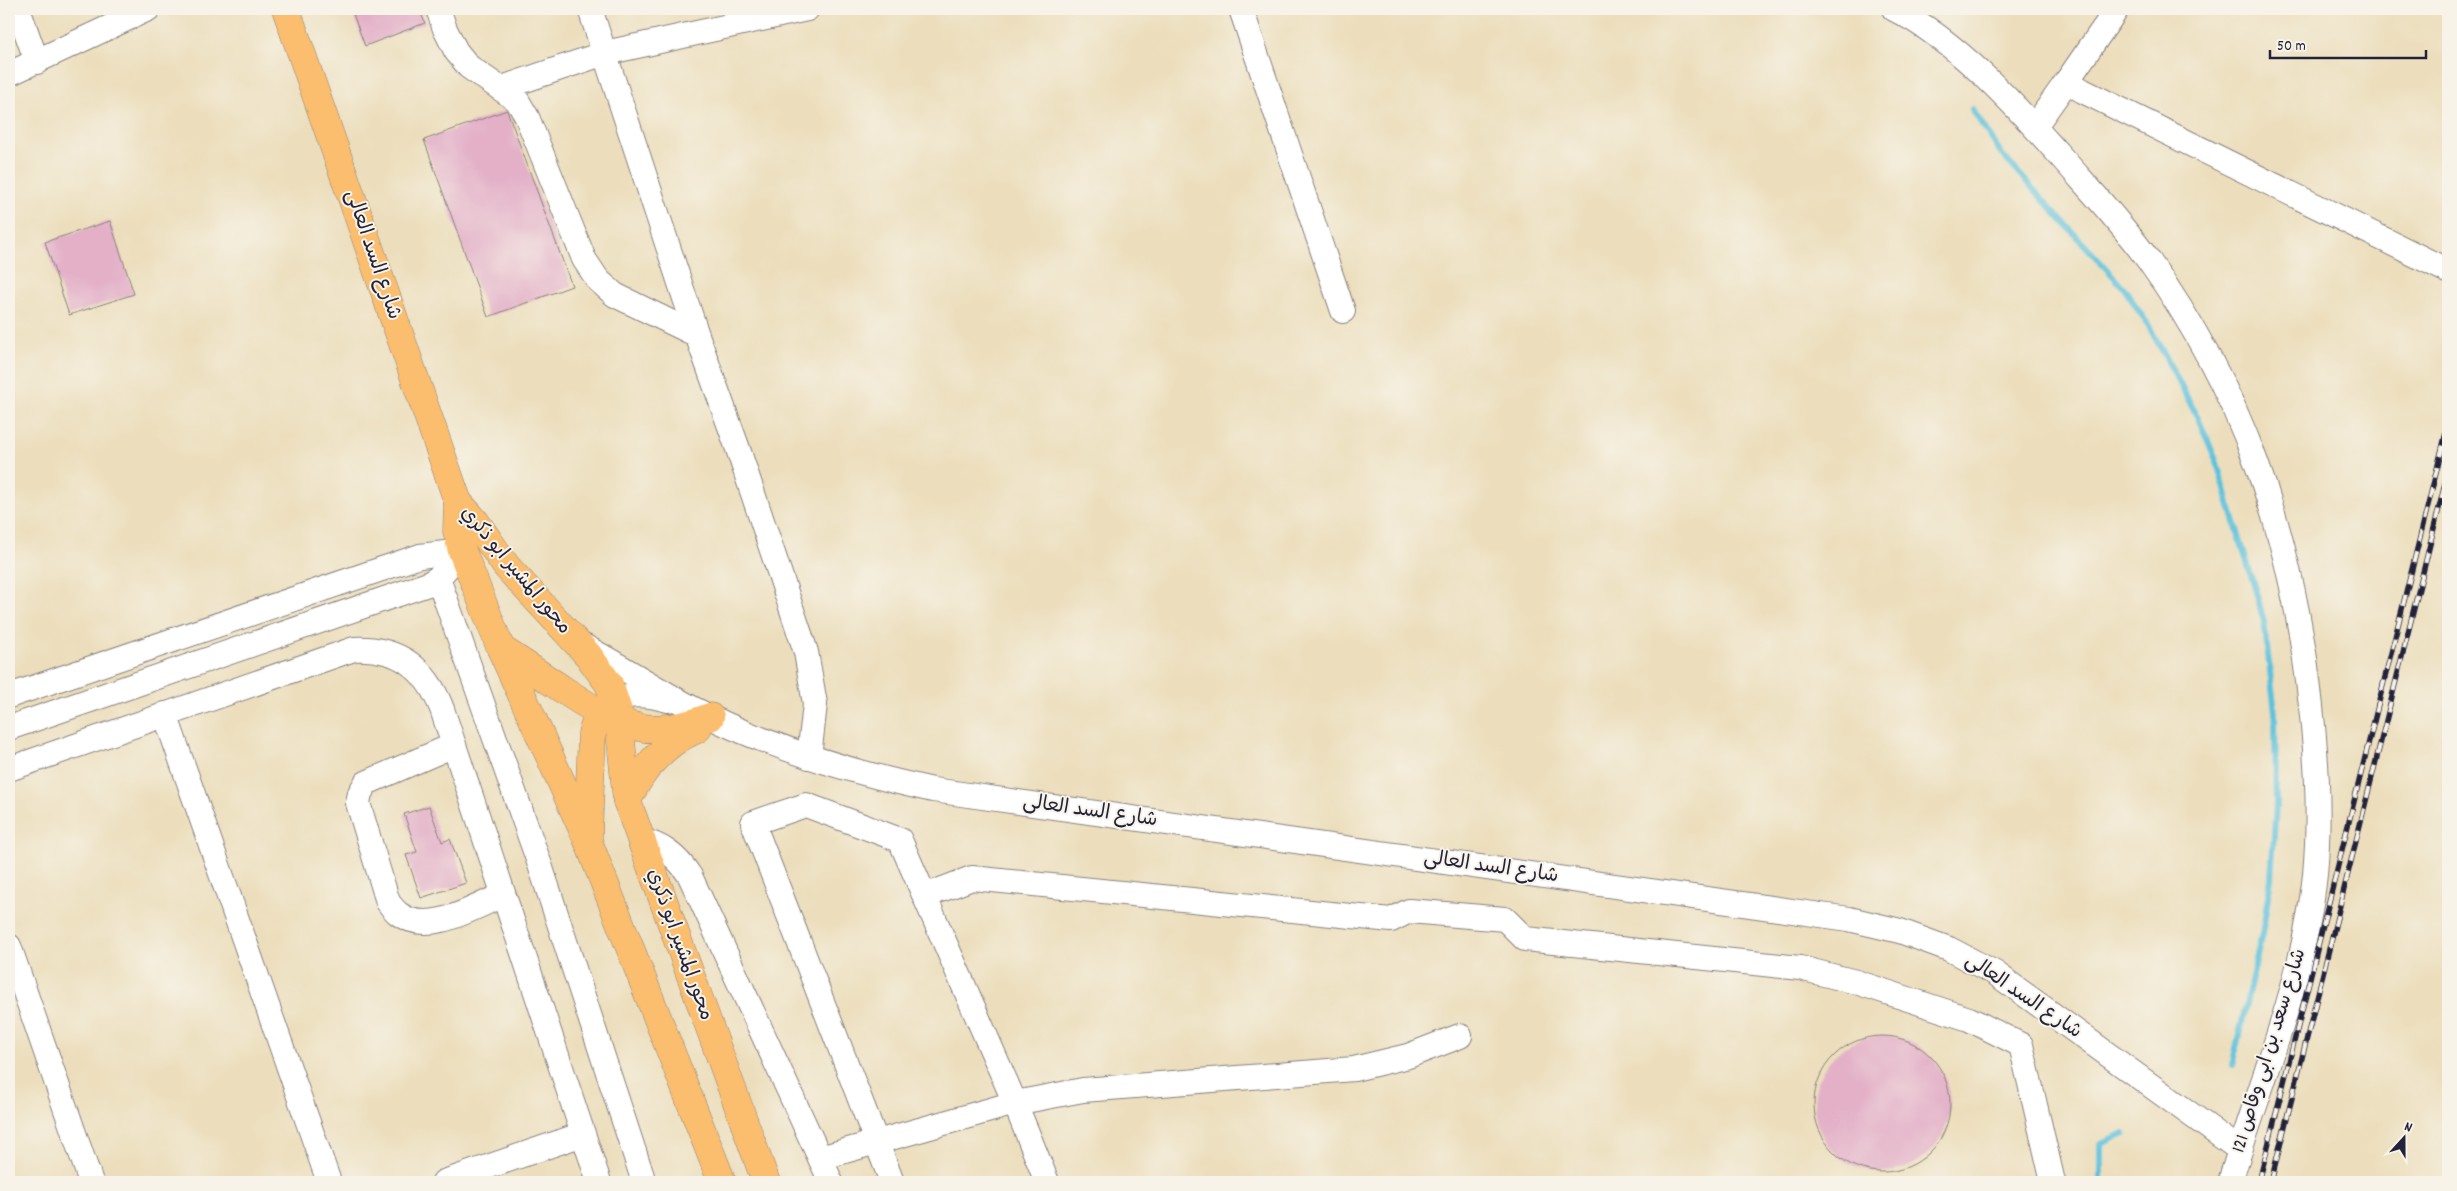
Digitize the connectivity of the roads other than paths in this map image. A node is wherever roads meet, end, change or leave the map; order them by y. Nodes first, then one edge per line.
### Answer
1 (18, 9) edge
2 (148, 9) edge
3 (286, 9) edge
4 (438, 9) edge
5 (590, 9) edge
6 (807, 9) edge
7 (1241, 9) edge
8 (1894, 9) edge
9 (2117, 9) edge
10 (605, 53) junction
11 (37, 62) junction
12 (9, 74) edge
13 (2067, 81) junction
14 (502, 88) junction
15 (2035, 126) junction
16 (2448, 271) edge
17 (1343, 311) dead end
18 (697, 335) junction
19 (458, 502) junction
20 (462, 551) junction
21 (438, 578) junction
22 (575, 642) junction
23 (501, 649) junction
24 (9, 696) edge
25 (611, 712) junction
26 (165, 714) junction
27 (708, 716) junction
28 (9, 728) edge
29 (454, 745) junction
30 (809, 756) junction
31 (9, 769) edge
32 (627, 801) junction
33 (640, 840) junction
34 (588, 841) junction
35 (503, 895) junction
36 (925, 896) junction
37 (9, 946) edge
38 (1460, 1036) dead end
39 (1015, 1103) junction
40 (583, 1134) junction
41 (876, 1142) junction
42 (2240, 1150) junction
43 (820, 1158) junction
44 (92, 1182) edge
45 (329, 1182) edge
46 (444, 1182) edge
47 (599, 1182) edge
48 (644, 1182) edge
49 (722, 1182) edge
50 (766, 1182) edge
51 (831, 1182) edge
52 (892, 1182) edge
53 (1047, 1182) edge
54 (2053, 1182) edge
55 (2230, 1182) edge

1 - 11 street
2 - 11 street
3 - 19 main road, شارع السد العالى
4 - 14 street
5 - 10 street
6 - 10 street
7 - 17 street
8 - 15 street, شارع سعد بن ابى وقاص 121
9 - 13 street
10 - 14 street
10 - 18 street
11 - 12 street
13 - 15 street
13 - 16 street
14 - 18 street
15 - 42 street, شارع سعد بن ابى وقاص 121
18 - 30 street
19 - 20 main road, محور المشير ابو ذكري
19 - 22 main road, محور المشير ابو ذكري
20 - 21 street
20 - 23 main road, محور المشير ابو ذكري
20 - 24 street
21 - 28 street
21 - 48 street
22 - 25 main road, محور المشير ابو ذكري
22 - 27 street, شارع السد العالى
23 - 25 main road
23 - 34 main road, محور المشير ابو ذكري
25 - 27 main road
25 - 32 main road, محور المشير ابو ذكري
25 - 34 main road
26 - 29 street
26 - 31 street
26 - 45 street
27 - 30 street, شارع السد العالى
27 - 32 main road
29 - 35 street
29 - 35 street
30 - 42 street, شارع السد العالى
32 - 33 main road, محور المشير ابو ذكري
33 - 43 street
33 - 50 main road, محور المشير ابو ذكري
34 - 49 main road, محور المشير ابو ذكري
35 - 40 street
36 - 39 street
36 - 41 street
36 - 54 street
37 - 44 street
38 - 39 street
39 - 41 street
39 - 53 street
40 - 46 street
40 - 47 street
41 - 43 street
41 - 52 street
42 - 55 street, شارع سعد بن ابى وقاص 121
43 - 51 street

